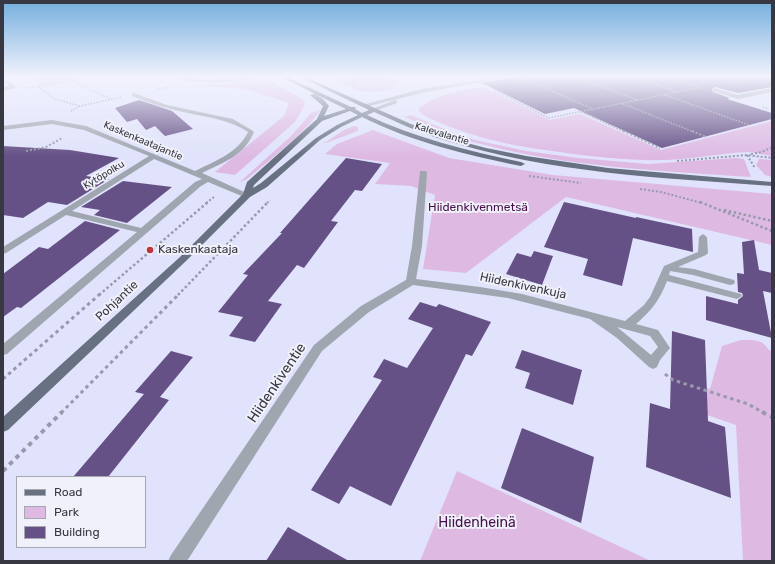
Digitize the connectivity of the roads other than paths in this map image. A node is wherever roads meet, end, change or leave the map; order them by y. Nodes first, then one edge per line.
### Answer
1 (156, 103) edge
2 (324, 103) edge
3 (340, 103) edge
4 (393, 103) edge
5 (365, 104) joint
6 (352, 109) junction
7 (375, 109) junction
8 (364, 115) junction
9 (320, 120) junction
10 (3, 128) edge
11 (154, 156) junction
12 (605, 170) junction
13 (195, 174) junction
14 (423, 174) dead end
15 (208, 179) junction
16 (772, 184) edge
17 (247, 195) junction
18 (64, 212) junction
19 (144, 231) junction
20 (703, 237) dead end
21 (3, 251) edge
22 (665, 272) junction
23 (411, 282) junction
24 (730, 282) dead end
25 (737, 296) dead end
26 (594, 317) junction
27 (627, 326) junction
28 (3, 350) edge
29 (3, 426) edge
30 (177, 561) edge

1 - 13 street
2 - 9 main road
3 - 6 main road, Kalevalantie
4 - 7 street
5 - 6 main road, Pohjantie
5 - 7 main road, Kalevalantie
6 - 8 main road, Kalevalantie
6 - 9 main road, Pohjantie
7 - 8 main road, Pohjantie
7 - 12 main road, Kalevalantie
8 - 12 main road, Kalevalantie
8 - 17 main road, Pohjantie
9 - 17 main road, Pohjantie
10 - 11 street, Kaskenkaatajantie
11 - 13 street, Kaskenkaatajantie
11 - 18 street, Kytöpolku
12 - 16 main road, Kalevalantie
13 - 15 street, Kaskenkaatajantie
14 - 23 street
15 - 17 street, Kaskenkaatajantie
15 - 19 street
17 - 29 main road, Pohjantie
18 - 19 street
18 - 21 street, Kytöpolku
19 - 28 street
20 - 22 street
22 - 24 street
22 - 25 street
22 - 27 street
23 - 26 street, Hiidenkivenkuja
23 - 30 street, Hiidenkiventie
26 - 27 street, Hiidenkivenkuja
26 - 27 street, Hiidenkivenkuja

